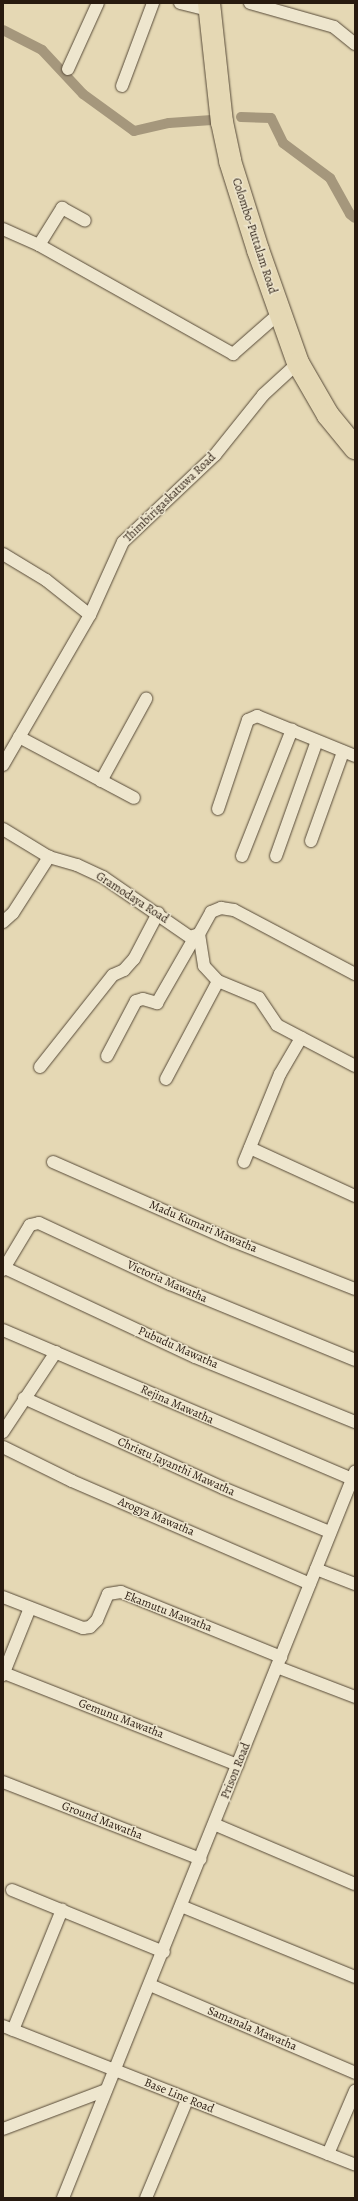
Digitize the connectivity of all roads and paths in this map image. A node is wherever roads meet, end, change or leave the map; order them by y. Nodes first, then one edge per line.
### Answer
1 (98, 3) edge
2 (153, 3) edge
3 (180, 3) edge
4 (250, 3) edge
5 (215, 5) edge
6 (355, 44) edge
7 (68, 69) dead end
8 (122, 86) dead end
9 (85, 221) dead end
10 (3, 229) edge
11 (39, 245) junction
12 (283, 309) junction
13 (302, 359) junction
14 (355, 434) edge
15 (355, 448) edge
16 (3, 554) edge
17 (90, 615) junction
18 (146, 699) dead end
19 (292, 730) junction
20 (19, 738) junction
21 (317, 741) junction
22 (343, 752) junction
23 (355, 756) edge
24 (3, 765) edge
25 (101, 781) junction
26 (134, 798) dead end
27 (218, 809) dead end
28 (3, 829) edge
29 (311, 841) dead end
30 (242, 856) dead end
31 (276, 856) dead end
32 (49, 857) junction
33 (158, 912) junction
34 (3, 922) edge
35 (197, 936) junction
36 (355, 974) edge
37 (218, 982) junction
38 (302, 1038) junction
39 (107, 1056) dead end
40 (355, 1066) edge
41 (40, 1067) dead end
42 (166, 1079) dead end
43 (250, 1148) junction
44 (53, 1162) dead end
45 (244, 1162) dead end
46 (355, 1196) edge
47 (4, 1269) edge
48 (355, 1289) edge
49 (3, 1330) edge
50 (56, 1352) junction
51 (355, 1360) edge
52 (24, 1398) junction
53 (355, 1422) edge
54 (3, 1432) edge
55 (3, 1447) edge
56 (354, 1475) edge
57 (330, 1532) junction
58 (316, 1569) junction
59 (310, 1584) junction
60 (355, 1584) edge
61 (3, 1597) edge
62 (30, 1608) junction
63 (279, 1662) junction
64 (3, 1674) edge
65 (355, 1697) edge
66 (238, 1765) junction
67 (3, 1782) edge
68 (214, 1824) junction
69 (200, 1859) junction
70 (355, 1884) edge
71 (12, 1890) dead end
72 (181, 1906) junction
73 (62, 1910) junction
74 (164, 1952) junction
75 (355, 1977) edge
76 (150, 1984) junction
77 (8, 2028) edge
78 (114, 2068) junction
79 (355, 2073) edge
80 (106, 2090) junction
81 (355, 2091) edge
82 (186, 2100) junction
83 (3, 2129) edge
84 (328, 2154) junction
85 (355, 2165) edge
86 (63, 2198) edge
87 (146, 2198) edge

1 - 7 street
2 - 8 street
3 - 5 street
4 - 6 street
5 - 12 highway, Colombo-Puttalam Road
9 - 11 street
10 - 11 street
11 - 12 street
12 - 13 highway, Colombo-Puttalam Road
13 - 14 highway, Colombo-Puttalam Road
13 - 15 highway, Colombo-Puttalam Road
13 - 17 street, Thimbirigaskatuwa Road
16 - 17 street
17 - 20 street, Thimbirigaskatuwa Road
18 - 25 street
19 - 21 street
19 - 27 street
19 - 30 street
20 - 24 street, Thimbirigaskatuwa Road
20 - 25 street
21 - 22 street
21 - 31 street
22 - 23 street
22 - 29 street
25 - 26 street
28 - 32 street, Gramodaya Road
32 - 33 street, Gramodaya Road
32 - 34 street
33 - 35 street, Gramodaya Road
33 - 41 street
35 - 36 street
35 - 37 street
35 - 39 street
37 - 38 street
37 - 42 street
38 - 40 street
38 - 43 street
43 - 45 street
43 - 46 street
44 - 48 street, Madu Kumari Mawatha
47 - 51 street, Victoria Mawatha
47 - 53 street, Pubudu Mawatha
49 - 50 street, Rejina Mawatha
50 - 52 street
50 - 56 street, Rejina Mawatha
52 - 54 street
52 - 57 street, Christu Jayanthi Mawatha
55 - 59 street, Arogya Mawatha
56 - 57 street, Prison Road
57 - 58 street, Prison Road
58 - 59 street, Prison Road
58 - 60 street
59 - 63 street, Prison Road
61 - 62 street, Ekamutu Mawatha
62 - 63 street, Ekamutu Mawatha
62 - 64 street
63 - 65 street
63 - 66 street, Prison Road
64 - 66 street, Gemunu Mawatha
66 - 68 street, Prison Road
67 - 69 street, Ground Mawatha
68 - 69 street, Prison Road
68 - 70 street
69 - 72 street, Prison Road
71 - 73 street
72 - 74 street, Prison Road
72 - 75 street
73 - 74 street
73 - 77 street
74 - 76 street, Prison Road
76 - 78 street, Prison Road
76 - 79 street, Samanala Mawatha
77 - 78 street, Base Line Road
78 - 80 street, Prison Road
78 - 82 street, Base Line Road
80 - 83 street
80 - 86 street, Prison Road
81 - 84 street
82 - 84 street, Base Line Road
82 - 87 street
84 - 85 street, Base Line Road

